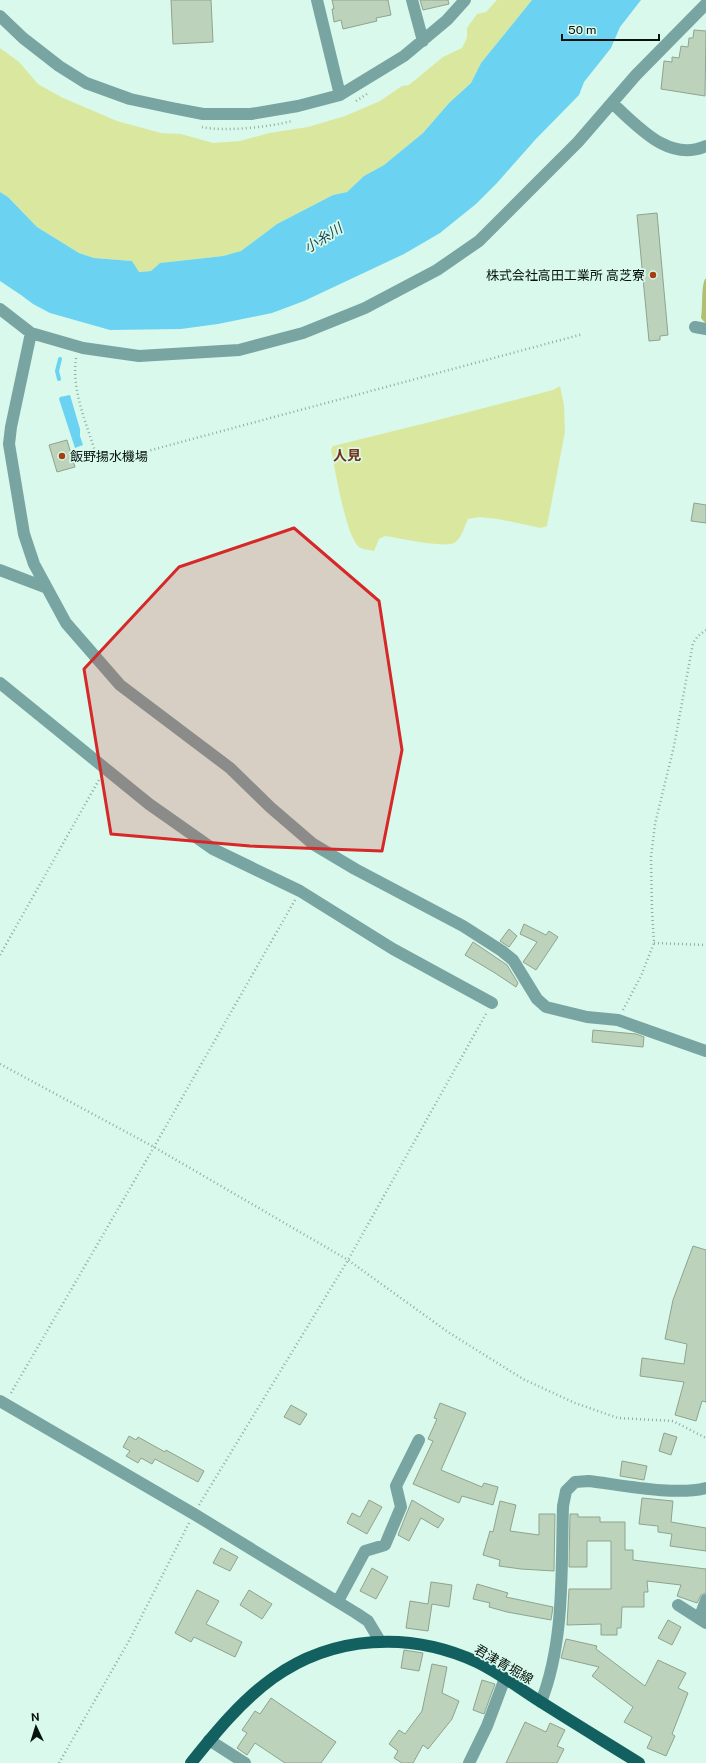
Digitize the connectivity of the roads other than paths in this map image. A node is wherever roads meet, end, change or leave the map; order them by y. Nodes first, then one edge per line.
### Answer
1 (317, 0) edge
2 (412, 0) edge
3 (465, 0) edge
4 (706, 4) edge
5 (0, 16) edge
6 (423, 41) junction
7 (340, 95) junction
8 (612, 103) junction
9 (706, 146) edge
10 (0, 309) edge
11 (31, 333) junction
12 (0, 570) edge
13 (47, 588) junction
14 (0, 683) edge
15 (492, 1003) road end
16 (706, 1051) edge
17 (5, 1398) edge
18 (419, 1440) dead end
19 (706, 1488) edge
20 (706, 1600) edge
21 (338, 1601) junction
22 (678, 1605) dead end
23 (701, 1620) edge
24 (380, 1641) junction
25 (505, 1678) junction
26 (541, 1702) junction
27 (209, 1740) junction
28 (190, 1763) edge
29 (245, 1763) edge
30 (469, 1763) edge
31 (639, 1763) edge

1 - 7 street
2 - 6 street
3 - 6 street
4 - 8 street
5 - 7 street
6 - 7 street
8 - 9 street
8 - 11 street
10 - 11 street
11 - 13 street
12 - 13 street
13 - 16 street
14 - 15 street
17 - 21 street
18 - 21 street
19 - 26 street
20 - 23 street
21 - 24 street
22 - 23 street
24 - 25 main road, 君津青堀線
24 - 27 main road, 君津青堀線
25 - 26 main road, 君津青堀線
25 - 30 street
26 - 31 main road, 君津青堀線
27 - 28 main road, 君津青堀線
27 - 29 street

